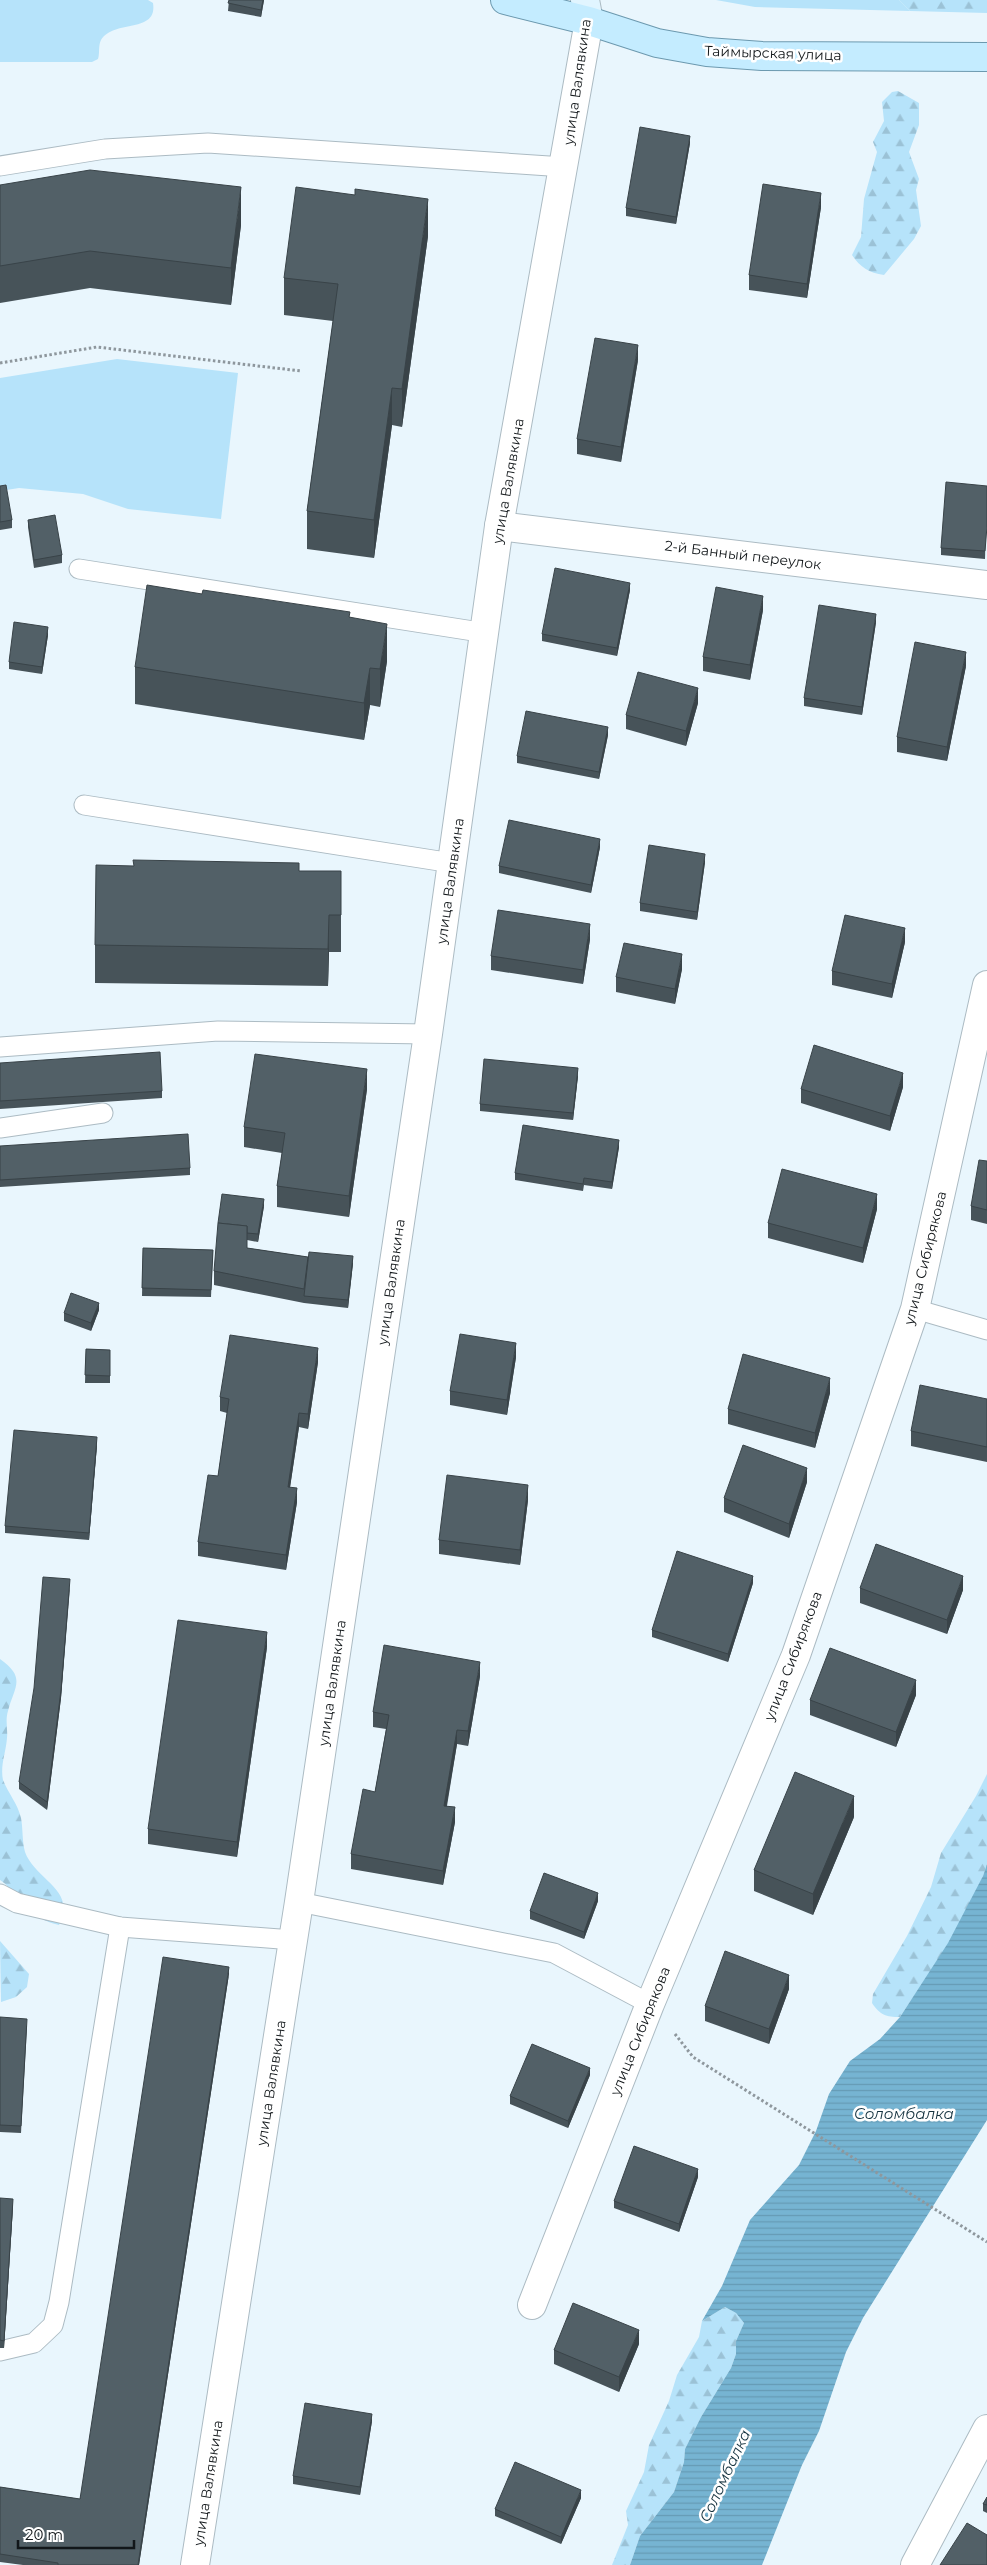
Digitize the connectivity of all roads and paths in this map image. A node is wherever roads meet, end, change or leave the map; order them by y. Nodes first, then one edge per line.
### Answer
1 (505, 0) edge
2 (560, 0) edge
3 (587, 11) edge
4 (987, 58) edge
5 (0, 166) edge
6 (564, 167) junction
7 (0, 363) edge
8 (301, 371) dead end
9 (499, 526) junction
10 (79, 569) dead end
11 (987, 585) edge
12 (486, 634) junction
13 (84, 805) dead end
14 (452, 863) junction
15 (987, 985) edge
16 (428, 1034) junction
17 (0, 1046) edge
18 (103, 1113) dead end
19 (0, 1128) edge
20 (915, 1309) junction
21 (987, 1330) edge
22 (0, 1894) edge
23 (299, 1902) junction
24 (120, 1927) junction
25 (293, 1940) junction
26 (650, 2004) junction
27 (987, 2242) edge
28 (532, 2305) dead end
29 (0, 2351) edge
30 (987, 2429) edge
31 (195, 2565) edge
32 (915, 2565) edge

1 - 3 main road, Таймырская улица
2 - 3 main road
3 - 4 main road, Таймырская улица
3 - 6 street, улица Валявкина
5 - 6 lane
6 - 9 street, улица Валявкина
7 - 8 path
9 - 11 street, 2-й Банный переулок
9 - 12 street, улица Валявкина
10 - 12 lane
12 - 14 street, улица Валявкина
13 - 14 lane
14 - 16 street, улица Валявкина
15 - 20 street, улица Сибирякова
16 - 17 lane
16 - 23 street, улица Валявкина
18 - 19 lane
20 - 21 lane
20 - 26 street, улица Сибирякова
22 - 24 lane
23 - 25 street, улица Валявкина
23 - 26 lane
24 - 25 lane
24 - 29 lane
25 - 31 street, улица Валявкина
26 - 27 path
26 - 28 street, улица Сибирякова
30 - 32 street

